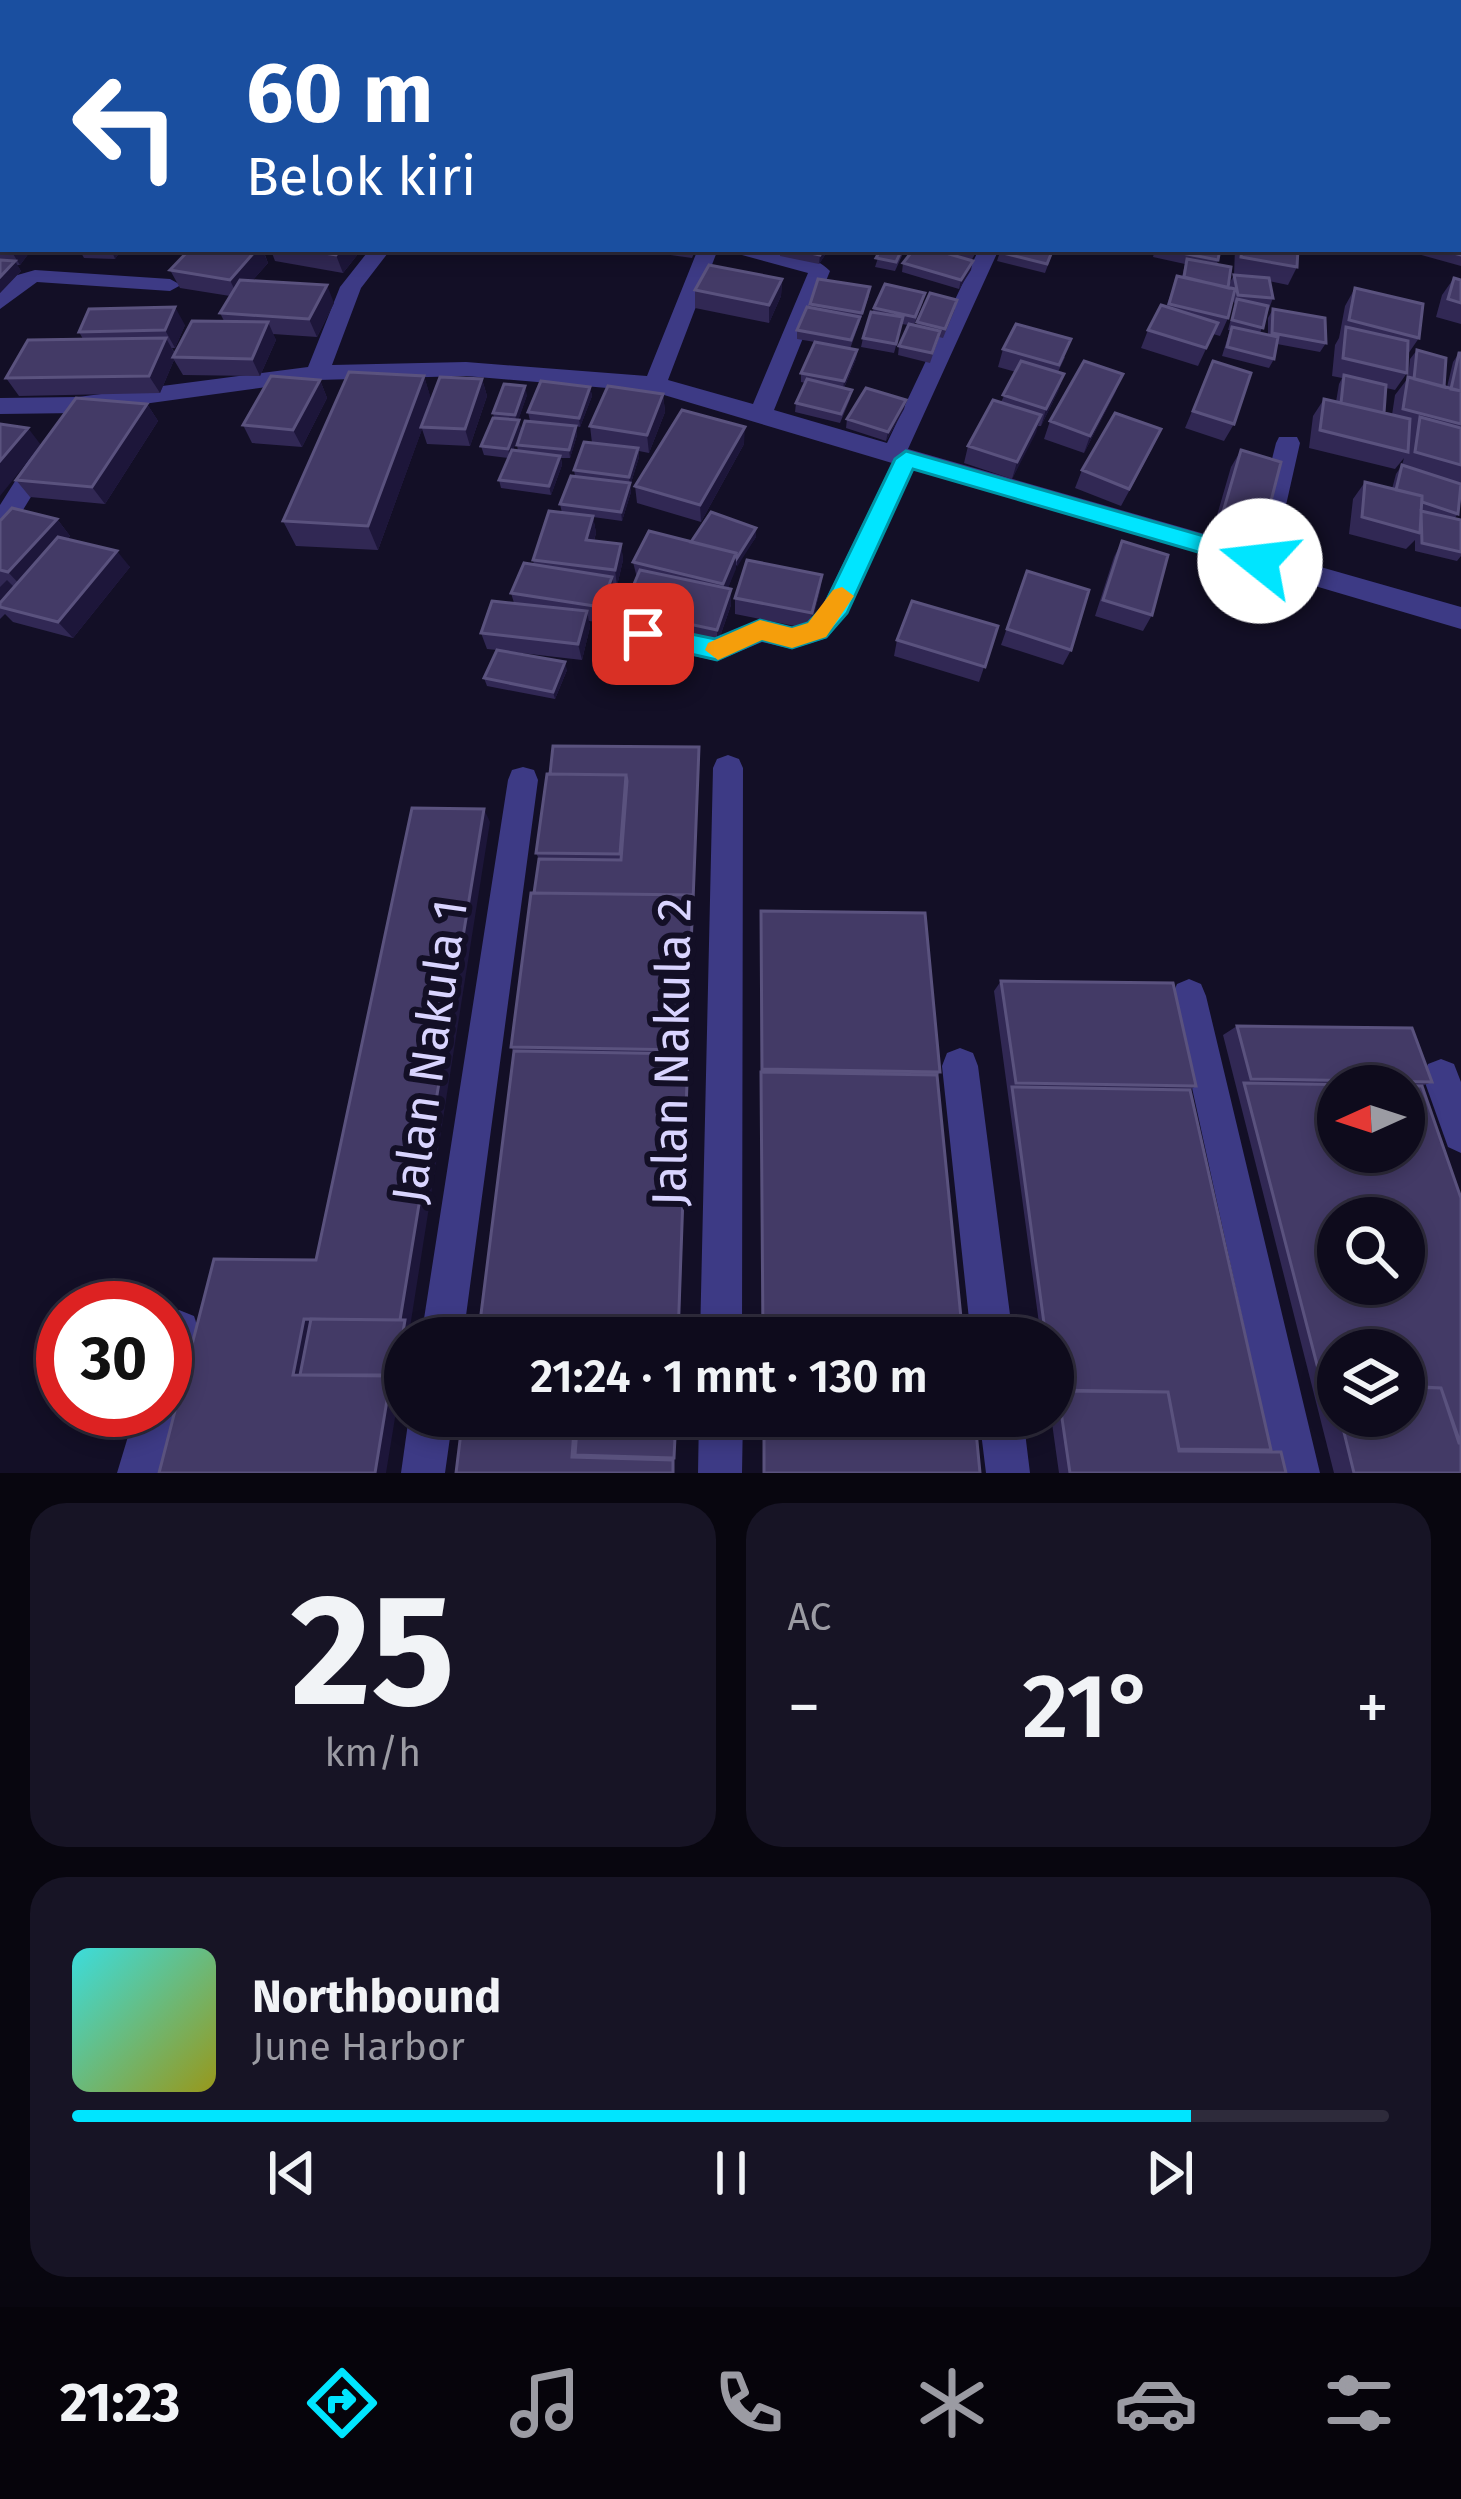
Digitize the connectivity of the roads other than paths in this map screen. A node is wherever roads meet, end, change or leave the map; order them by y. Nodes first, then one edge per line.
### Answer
1 (379, 252) edge
2 (707, 252) edge
3 (746, 252) edge
4 (988, 252) edge
5 (170, 285) edge
6 (0, 302) edge
7 (317, 373) junction
8 (655, 384) junction
9 (79, 405) junction
10 (0, 406) edge
11 (762, 412) junction
12 (1288, 443) dead end
13 (900, 457) junction
14 (0, 526) edge
15 (1260, 561) junction
16 (1460, 608) edge
17 (643, 634) edge
18 (728, 768) dead end
19 (523, 780) dead end
20 (1189, 996) dead end
21 (960, 1066) dead end
22 (1441, 1077) dead end
23 (1461, 1134) edge
24 (445, 1317) edge
25 (722, 1317) edge
26 (990, 1317) edge
27 (149, 1437) edge
28 (428, 1437) edge
29 (721, 1437) edge
30 (1004, 1437) edge
31 (139, 1473) edge
32 (423, 1473) edge
33 (720, 1473) edge
34 (1008, 1473) edge
35 (1298, 1473) edge

1 - 7 street
2 - 8 street
3 - 11 street
4 - 13 street
5 - 6 street
7 - 8 street
7 - 9 street
8 - 11 street
9 - 10 street
9 - 14 street
11 - 13 street
12 - 15 street
13 - 15 street
13 - 17 street
15 - 16 street
18 - 25 street, Jalan Nakula 2
19 - 24 street, Jalan Nakula 1
20 - 35 street
21 - 26 street
22 - 23 street
27 - 31 street
28 - 32 street
29 - 33 street
30 - 34 street

